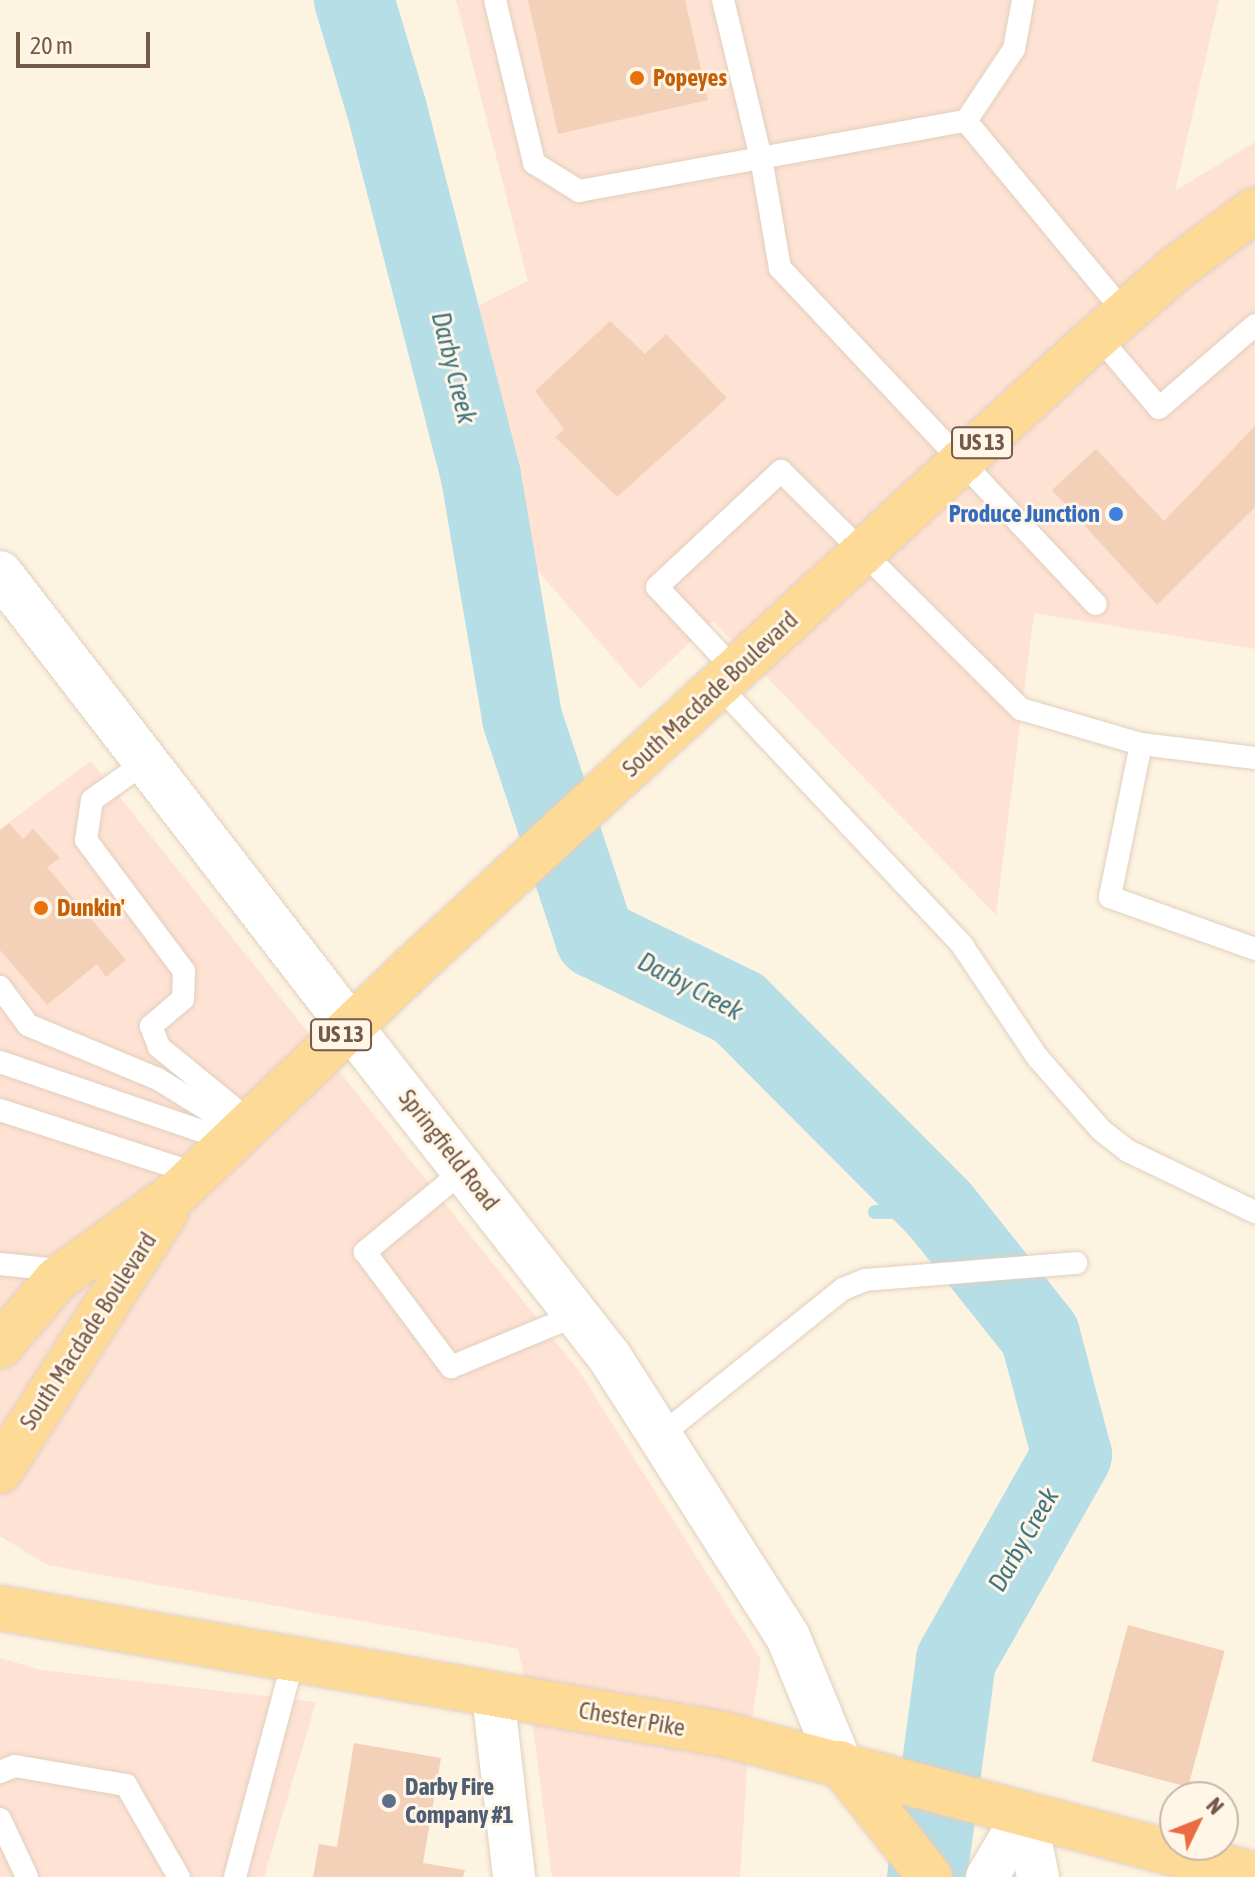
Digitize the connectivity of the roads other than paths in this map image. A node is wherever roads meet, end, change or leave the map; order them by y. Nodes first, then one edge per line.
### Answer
1 (495, 0) edge
2 (723, 0) edge
3 (1023, 0) edge
4 (966, 121) junction
5 (761, 158) junction
6 (1255, 210) edge
7 (1111, 324) junction
8 (1255, 325) edge
9 (961, 463) junction
10 (863, 552) junction
11 (2, 582) edge
12 (1096, 604) dead end
13 (727, 678) junction
14 (1141, 744) junction
15 (1255, 758) edge
16 (147, 761) junction
17 (1255, 949) edge
18 (0, 987) edge
19 (350, 1026) junction
20 (0, 1062) edge
21 (0, 1110) edge
22 (241, 1131) junction
23 (464, 1170) junction
24 (188, 1183) junction
25 (1255, 1212) edge
26 (1076, 1263) dead end
27 (0, 1264) edge
28 (69, 1271) junction
29 (579, 1314) junction
30 (14, 1323) edge
31 (0, 1346) edge
32 (660, 1436) junction
33 (0, 1471) edge
34 (0, 1608) edge
35 (293, 1661) junction
36 (493, 1695) junction
37 (840, 1763) junction
38 (0, 1772) edge
39 (1025, 1813) junction
40 (0, 1819) edge
41 (1255, 1875) edge
42 (27, 1877) edge
43 (179, 1877) edge
44 (235, 1877) edge
45 (514, 1877) edge
46 (930, 1877) edge
47 (987, 1877) edge
48 (1038, 1877) edge

1 - 5 lane
2 - 5 lane
3 - 4 lane
4 - 5 lane
4 - 7 lane
5 - 9 lane
6 - 7 main road, South Macdade Boulevard / US 13
7 - 8 lane
7 - 9 main road, South Macdade Boulevard / US 13
9 - 10 main road, South Macdade Boulevard / US 13
9 - 12 lane
10 - 13 main road, South Macdade Boulevard / US 13
10 - 13 lane
10 - 14 lane
11 - 16 street, Springfield Road
13 - 19 main road, South Macdade Boulevard / US 13
13 - 25 lane
14 - 15 lane
14 - 17 lane
16 - 19 street, Springfield Road
16 - 22 lane
18 - 22 lane
19 - 22 main road, South Macdade Boulevard / US 13
19 - 23 street, Springfield Road
20 - 22 lane
21 - 24 lane
22 - 24 main road, South Macdade Boulevard / US 13
23 - 29 street, Springfield Road
23 - 29 lane
24 - 28 main road, South Macdade Boulevard / US 13
24 - 33 main road, South Macdade Boulevard / US 13
26 - 32 lane
27 - 28 lane
28 - 30 main road, South Macdade Boulevard / US 13
29 - 32 street, Springfield Road
30 - 31 main road, South Macdade Boulevard / US 13
32 - 37 street, Springfield Road
34 - 35 main road, Chester Pike
35 - 36 main road, Chester Pike
35 - 44 lane
36 - 37 main road, Chester Pike
36 - 45 street
37 - 39 main road, Chester Pike
37 - 46 main road
38 - 43 lane
39 - 41 main road, Chester Pike
39 - 47 street
39 - 48 street
40 - 42 lane

